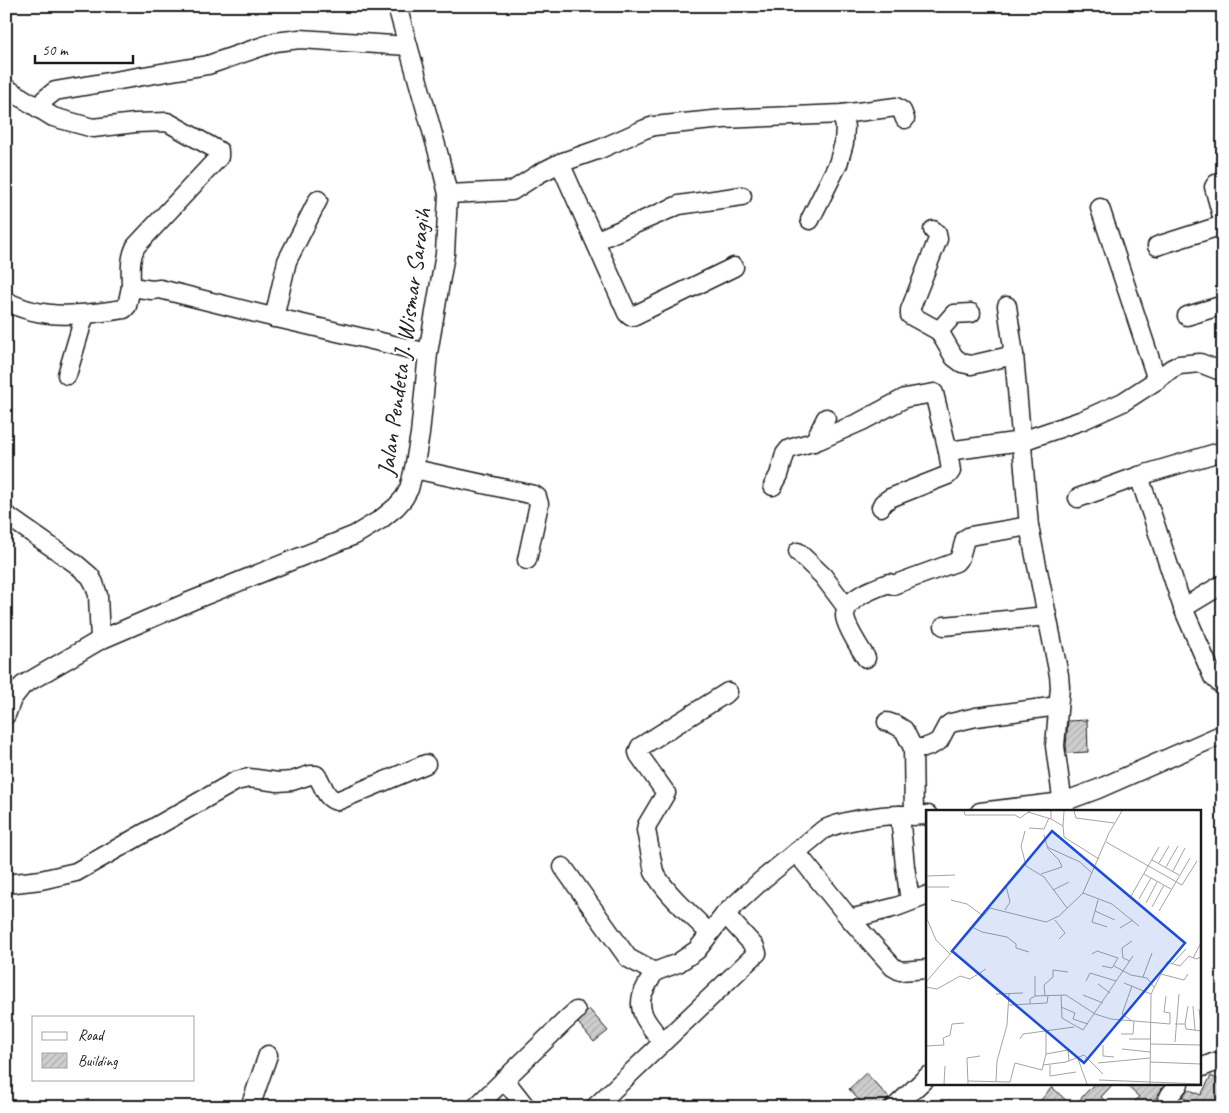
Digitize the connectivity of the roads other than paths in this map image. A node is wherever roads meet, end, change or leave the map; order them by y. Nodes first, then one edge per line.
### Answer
1 (397, 6) edge
2 (408, 46) junction
3 (6, 88) edge
4 (39, 109) junction
5 (842, 114) junction
6 (905, 119) dead end
7 (560, 164) junction
8 (1223, 181) edge
9 (448, 194) junction
10 (742, 196) dead end
11 (318, 200) dead end
12 (1100, 208) dead end
13 (810, 220) dead end
14 (1223, 220) edge
15 (1223, 225) edge
16 (934, 230) dead end
17 (595, 241) junction
18 (1157, 246) dead end
19 (734, 267) dead end
20 (131, 287) junction
21 (6, 301) edge
22 (1223, 305) edge
23 (1007, 306) dead end
24 (85, 314) junction
25 (971, 314) dead end
26 (1187, 316) dead end
27 (274, 318) junction
28 (939, 331) junction
29 (428, 353) junction
30 (1014, 355) junction
31 (1223, 372) edge
32 (67, 375) dead end
33 (1157, 380) junction
34 (826, 418) dead end
35 (1022, 441) junction
36 (814, 442) junction
37 (948, 451) junction
38 (1223, 451) edge
39 (414, 470) junction
40 (1139, 476) junction
41 (773, 486) dead end
42 (1078, 498) dead end
43 (881, 507) dead end
44 (6, 515) edge
45 (1029, 526) junction
46 (798, 552) dead end
47 (527, 560) dead end
48 (1223, 584) edge
49 (847, 608) junction
50 (1184, 608) junction
51 (1047, 616) junction
52 (944, 626) dead end
53 (100, 640) junction
54 (866, 658) dead end
55 (1223, 686) edge
56 (728, 692) dead end
57 (1058, 706) junction
58 (6, 715) edge
59 (887, 722) dead end
60 (1223, 734) edge
61 (913, 748) junction
62 (426, 764) dead end
63 (1064, 807) edge
64 (1014, 810) edge
65 (914, 815) edge
66 (796, 852) junction
67 (563, 867) dead end
68 (6, 884) edge
69 (926, 896) edge
70 (910, 901) junction
71 (725, 914) junction
72 (850, 919) junction
73 (709, 933) junction
74 (926, 969) edge
75 (654, 972) junction
76 (576, 1012) dead end
77 (663, 1042) junction
78 (268, 1055) dead end
79 (1223, 1062) edge
80 (1202, 1067) edge
81 (926, 1078) edge
82 (504, 1079) junction
83 (1177, 1086) edge
84 (250, 1107) edge
85 (476, 1107) edge
86 (526, 1107) edge
87 (595, 1107) edge
88 (895, 1107) edge
89 (1164, 1107) edge

1 - 2 street, Jalan Pendeta J. Wismar Saragih
2 - 4 street
2 - 9 street, Jalan Pendeta J. Wismar Saragih
3 - 4 street
4 - 20 street
5 - 6 street
5 - 7 street
5 - 13 street
7 - 9 street
7 - 17 street
8 - 14 street
9 - 29 street, Jalan Pendeta J. Wismar Saragih
10 - 17 street
11 - 27 street
12 - 33 street
15 - 18 street
16 - 28 street
17 - 19 street
20 - 24 street
20 - 27 street
21 - 24 street
22 - 26 street
23 - 30 street
24 - 32 street
25 - 28 street
27 - 29 street
28 - 30 street
29 - 39 street, Jalan Pendeta J. Wismar Saragih
30 - 35 street
31 - 33 street
33 - 35 street
34 - 36 street
35 - 37 street
35 - 45 street
36 - 37 street
36 - 41 street
37 - 43 street
38 - 40 street
39 - 47 street
39 - 53 street, Jalan Pendeta J. Wismar Saragih
40 - 42 street
40 - 50 street
44 - 53 street
45 - 49 street
45 - 51 street
46 - 49 street
48 - 50 street
49 - 54 street
50 - 55 street
51 - 52 street
51 - 57 street
53 - 58 street, Jalan Pendeta J. Wismar Saragih
56 - 73 street
57 - 61 street
57 - 63 street
59 - 61 street
60 - 63 street
61 - 65 street
62 - 68 street
63 - 64 street
65 - 66 street
65 - 70 street
66 - 71 street
66 - 72 street
67 - 75 street
69 - 70 street
70 - 72 street
71 - 73 street
71 - 77 street
72 - 74 street
73 - 75 street
75 - 77 street
76 - 82 street
77 - 87 street
78 - 84 street
79 - 80 street
81 - 88 street
82 - 85 street
82 - 86 street
83 - 89 street

